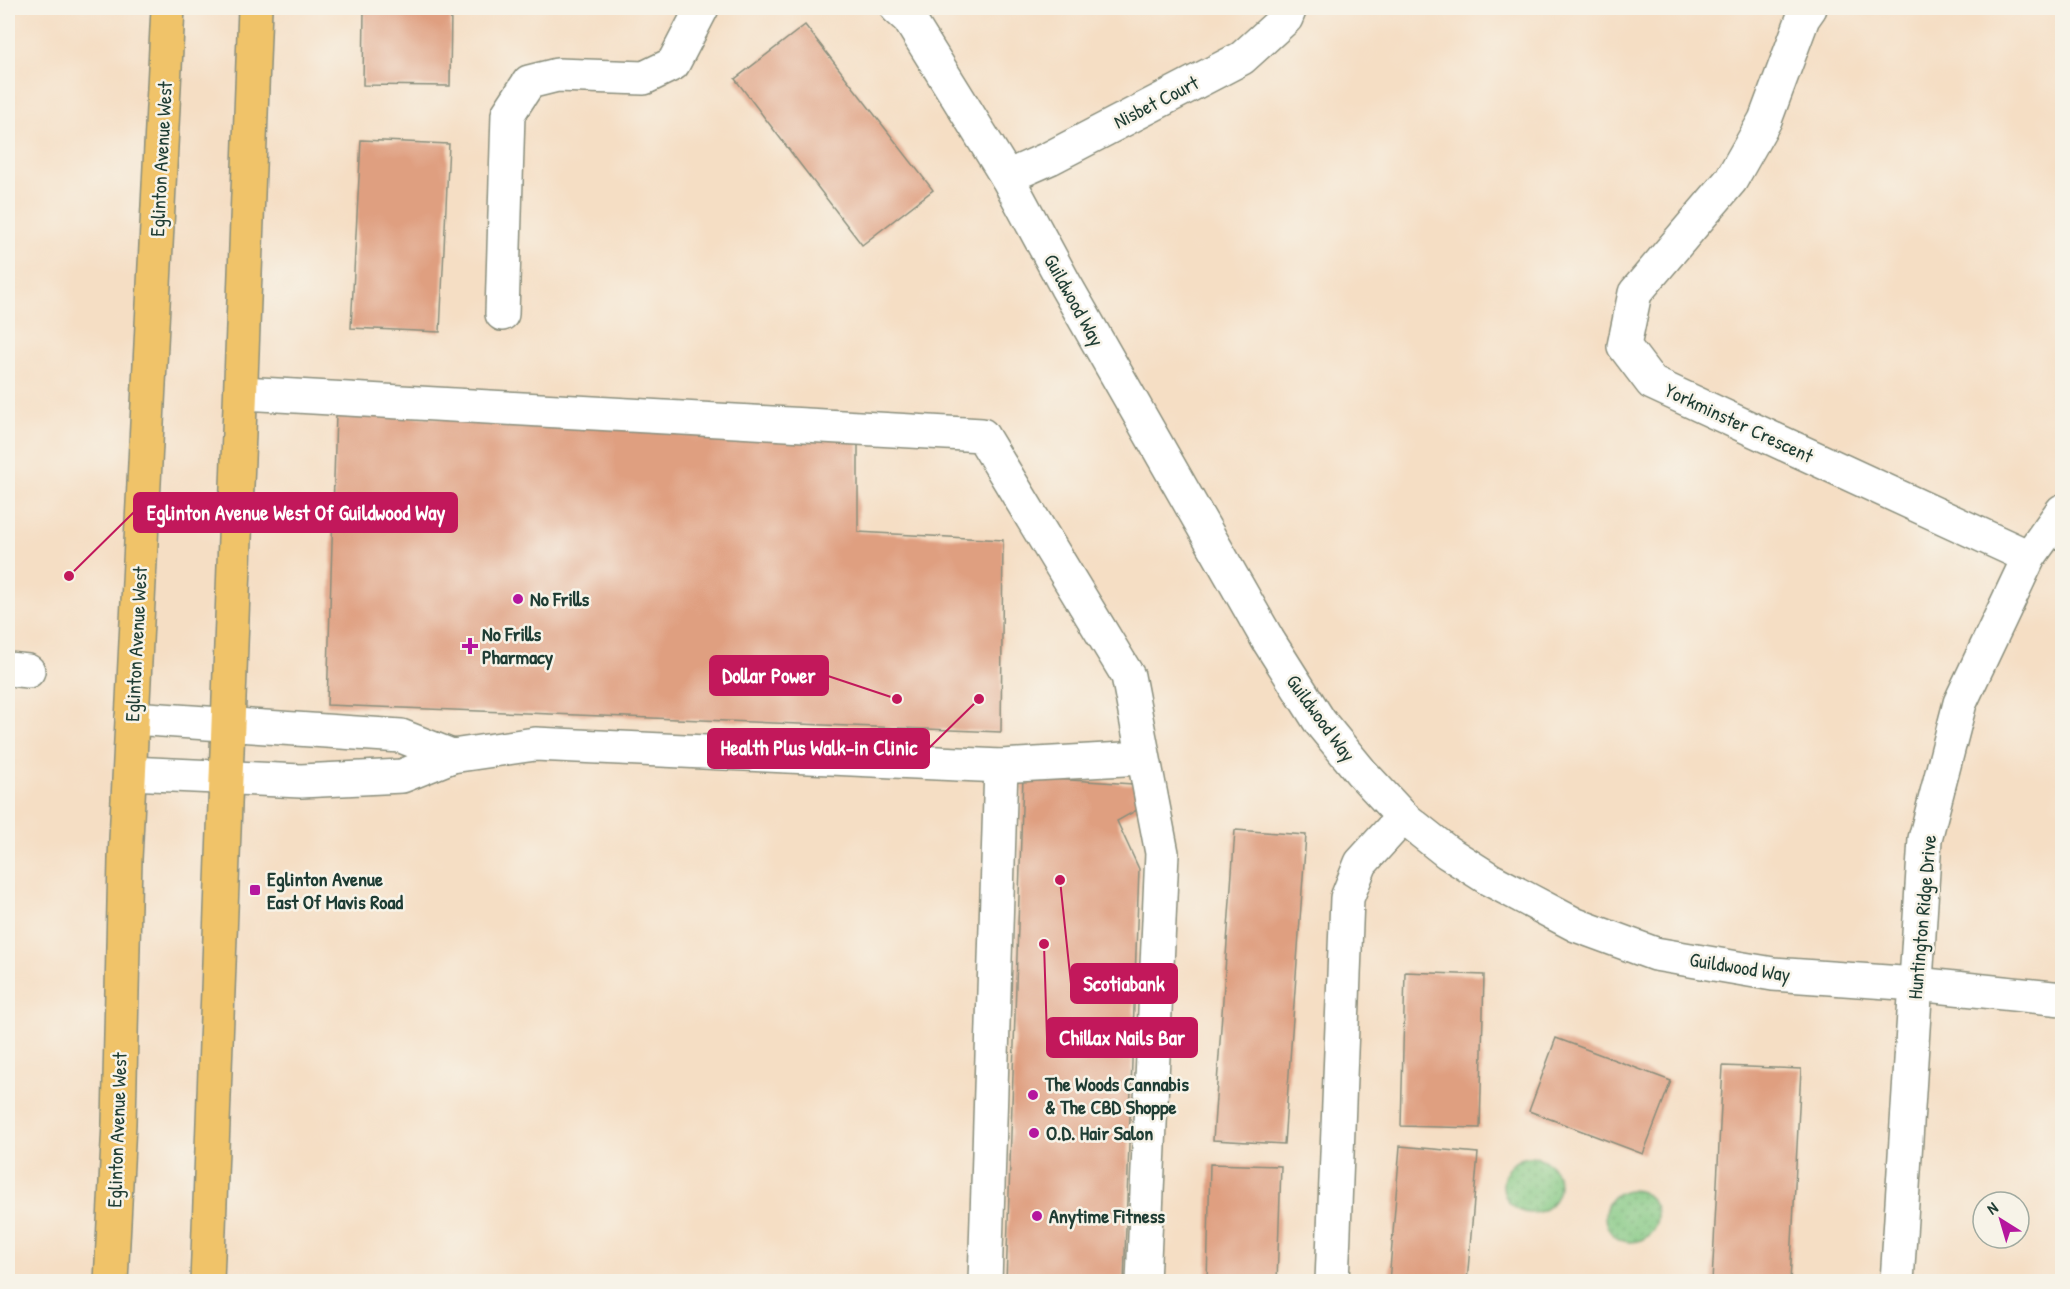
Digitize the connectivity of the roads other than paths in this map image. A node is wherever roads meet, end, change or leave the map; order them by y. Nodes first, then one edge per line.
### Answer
1 (168, 8) edge
2 (255, 8) edge
3 (702, 8) edge
4 (897, 8) edge
5 (1290, 8) edge
6 (1810, 8) edge
7 (1007, 177) junction
8 (502, 314) dead end
9 (241, 393) junction
10 (2062, 511) edge
11 (2029, 557) junction
12 (132, 718) junction
13 (228, 724) junction
14 (452, 756) junction
15 (1142, 758) junction
16 (1001, 766) junction
17 (130, 773) junction
18 (226, 777) junction
19 (1403, 817) junction
20 (1916, 984) junction
21 (2062, 999) edge
22 (111, 1281) edge
23 (207, 1281) edge
24 (985, 1281) edge
25 (1143, 1281) edge
26 (1332, 1281) edge
27 (1897, 1281) edge

1 - 12 main road, Eglinton Avenue West
2 - 9 main road
3 - 8 street
4 - 7 street, Guildwood Way
5 - 7 street, Nisbet Court
6 - 11 street, Yorkminster Crescent
7 - 19 street, Guildwood Way
9 - 13 main road
9 - 15 street
10 - 11 street, Huntington Ridge Drive
11 - 20 street, Huntington Ridge Drive
12 - 13 street
12 - 17 main road, Eglinton Avenue West
13 - 14 street
13 - 18 main road
14 - 16 street
14 - 18 street
15 - 16 street
15 - 25 street
16 - 24 street
17 - 18 street
17 - 22 main road, Eglinton Avenue West
18 - 23 main road
19 - 20 street, Guildwood Way
19 - 26 street
20 - 21 street, Guildwood Way
20 - 27 street, Huntington Ridge Drive

